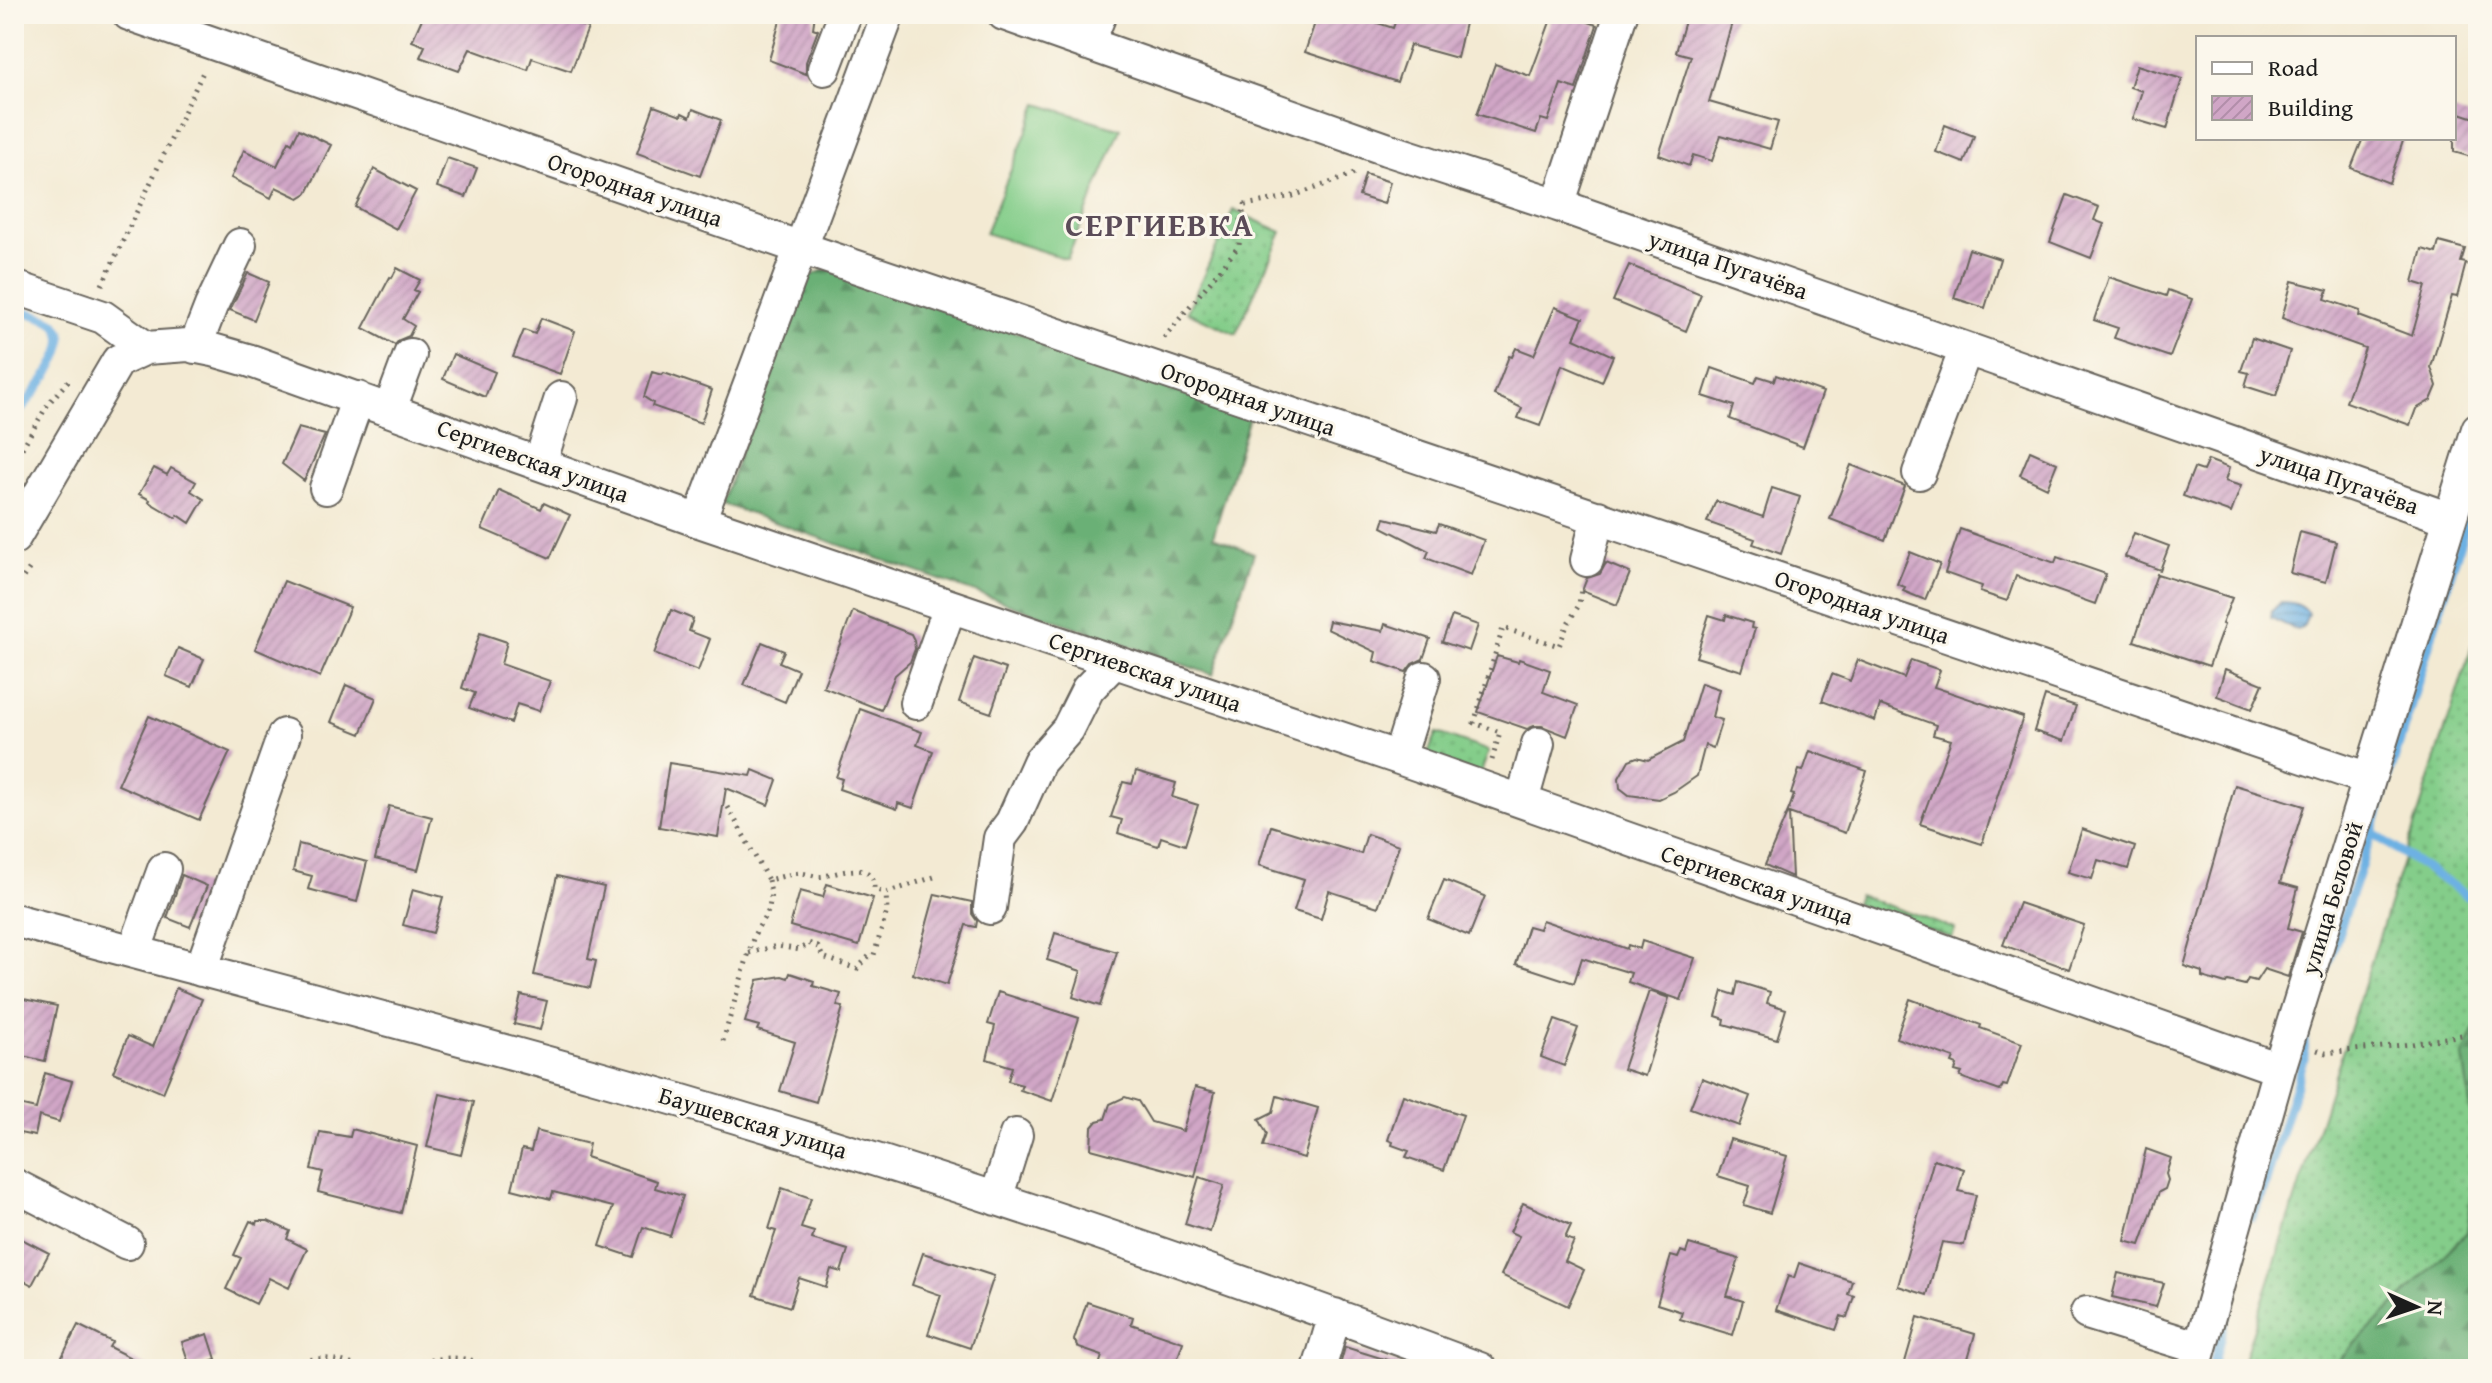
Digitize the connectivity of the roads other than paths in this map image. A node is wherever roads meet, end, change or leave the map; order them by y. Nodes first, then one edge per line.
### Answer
1 (129, 14) edge
2 (845, 14) edge
3 (888, 14) edge
4 (1004, 14) edge
5 (1100, 14) edge
6 (1621, 14) edge
7 (1088, 44) junction
8 (824, 69) dead end
9 (1558, 205) junction
10 (240, 245) dead end
11 (801, 248) junction
12 (14, 287) edge
13 (195, 347) junction
14 (146, 348) junction
15 (1966, 349) junction
16 (410, 355) dead end
17 (358, 398) junction
18 (561, 398) dead end
19 (390, 409) junction
20 (2478, 429) edge
21 (540, 463) junction
22 (1919, 473) dead end
23 (326, 488) dead end
24 (1598, 517) junction
25 (2450, 519) junction
26 (699, 521) junction
27 (14, 538) edge
28 (1587, 560) road end
29 (950, 606) junction
30 (1114, 662) junction
31 (1424, 678) dead end
32 (916, 703) dead end
33 (284, 735) dead end
34 (1538, 744) dead end
35 (1399, 758) junction
36 (2369, 779) junction
37 (1522, 801) junction
38 (164, 869) dead end
39 (990, 908) dead end
40 (14, 920) edge
41 (134, 952) junction
42 (201, 970) junction
43 (2279, 1069) junction
44 (1016, 1135) dead end
45 (14, 1185) edge
46 (996, 1199) junction
47 (127, 1243) dead end
48 (2087, 1313) dead end
49 (1335, 1315) junction
50 (2197, 1359) edge
51 (1319, 1369) edge
52 (1480, 1369) edge

1 - 11 street, Огородная улица
2 - 8 street
3 - 11 street
4 - 7 street, улица Пугачёва
5 - 7 street
6 - 9 street
7 - 9 street, улица Пугачёва
9 - 15 street, улица Пугачёва
10 - 13 street
11 - 24 street, Огородная улица
11 - 26 street
12 - 14 street
13 - 14 street, Сергиевская улица
13 - 17 street, Сергиевская улица
14 - 27 street
15 - 22 street
15 - 25 street, улица Пугачёва
16 - 19 street
17 - 19 street, Сергиевская улица
17 - 23 street
18 - 21 street
19 - 21 street, Сергиевская улица
20 - 25 street, улица Беловой
21 - 26 street, Сергиевская улица
24 - 28 street
24 - 36 street, Огородная улица
25 - 36 street, улица Беловой
26 - 29 street, Сергиевская улица
29 - 30 street, Сергиевская улица
29 - 32 street
30 - 35 street, Сергиевская улица
30 - 39 street
31 - 35 street
33 - 42 street
34 - 37 street
35 - 37 street, Сергиевская улица
36 - 43 street, улица Беловой
37 - 43 street, Сергиевская улица
38 - 41 street
40 - 41 street, Баушевская улица
41 - 42 street, Баушевская улица
42 - 46 street, Баушевская улица
43 - 50 street, улица Беловой
44 - 46 street
45 - 47 street
46 - 49 street, Баушевская улица
48 - 50 street
49 - 51 street
49 - 52 street, Баушевская улица

